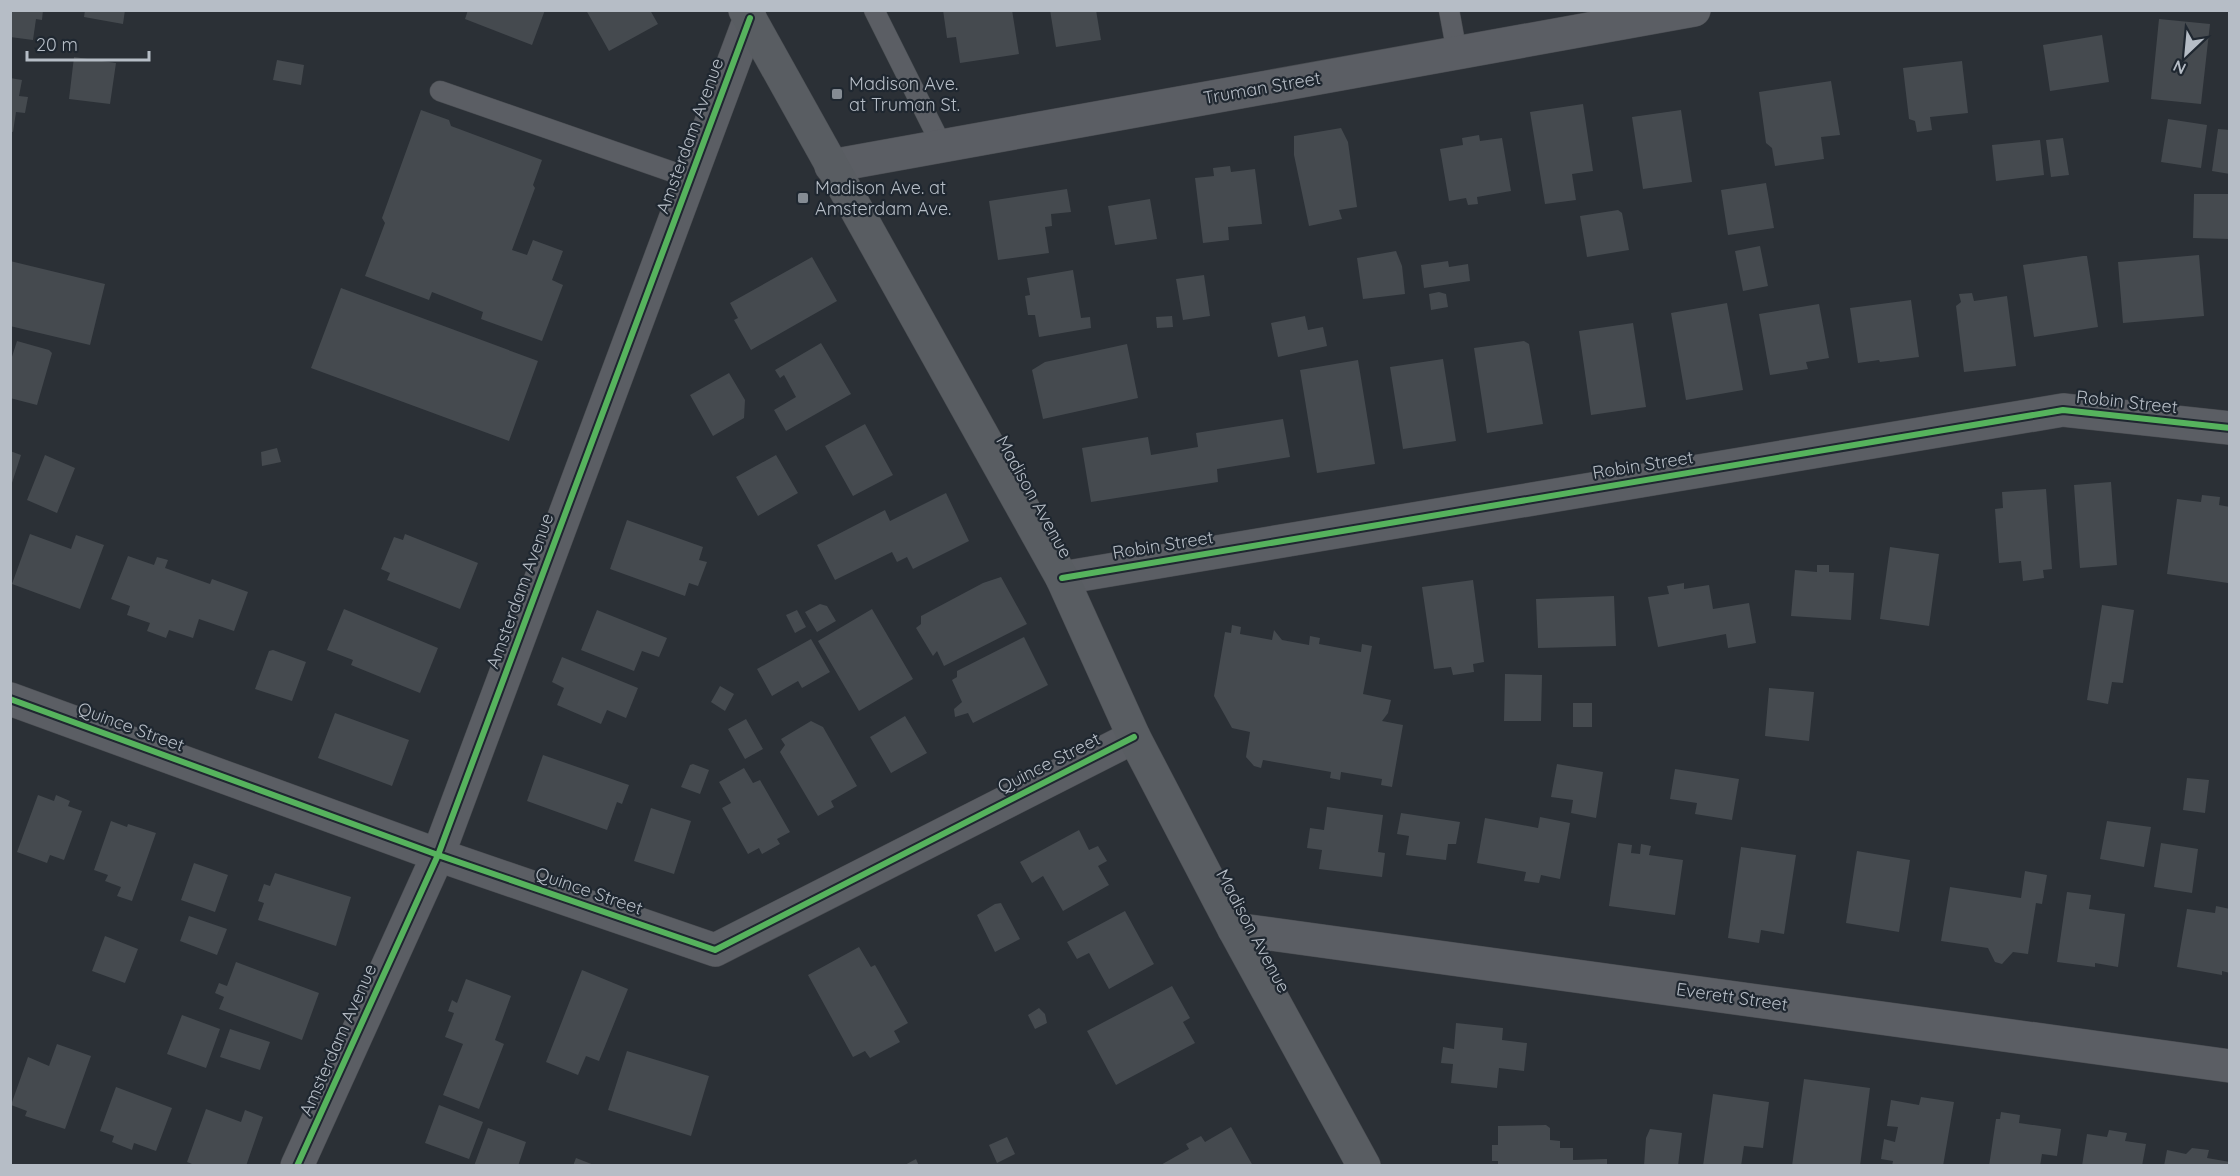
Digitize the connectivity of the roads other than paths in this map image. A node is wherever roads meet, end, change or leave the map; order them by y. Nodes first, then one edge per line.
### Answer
1 (874, 10) edge
2 (1449, 10) edge
3 (1694, 10) edge
4 (747, 14) edge
5 (1457, 53) junction
6 (440, 91) dead end
7 (942, 146) junction
8 (831, 166) junction
9 (690, 178) junction
10 (2229, 428) edge
11 (1062, 578) junction
12 (10, 699) edge
13 (1134, 736) junction
14 (438, 855) junction
15 (1234, 929) junction
16 (2229, 1066) edge
17 (297, 1166) edge
18 (1364, 1166) edge

1 - 7 lane
2 - 5 lane
3 - 5 street, Truman Street
4 - 8 main road, Madison Avenue
4 - 9 street, Amsterdam Avenue
5 - 7 street, Truman Street
6 - 9 lane
7 - 8 street, Truman Street
8 - 11 main road, Madison Avenue
9 - 14 street, Amsterdam Avenue
10 - 11 street, Robin Street
11 - 13 main road, Madison Avenue
12 - 14 street, Quince Street
13 - 14 street, Quince Street
13 - 15 main road, Madison Avenue
14 - 17 street, Amsterdam Avenue
15 - 16 street, Everett Street
15 - 18 main road, Madison Avenue

